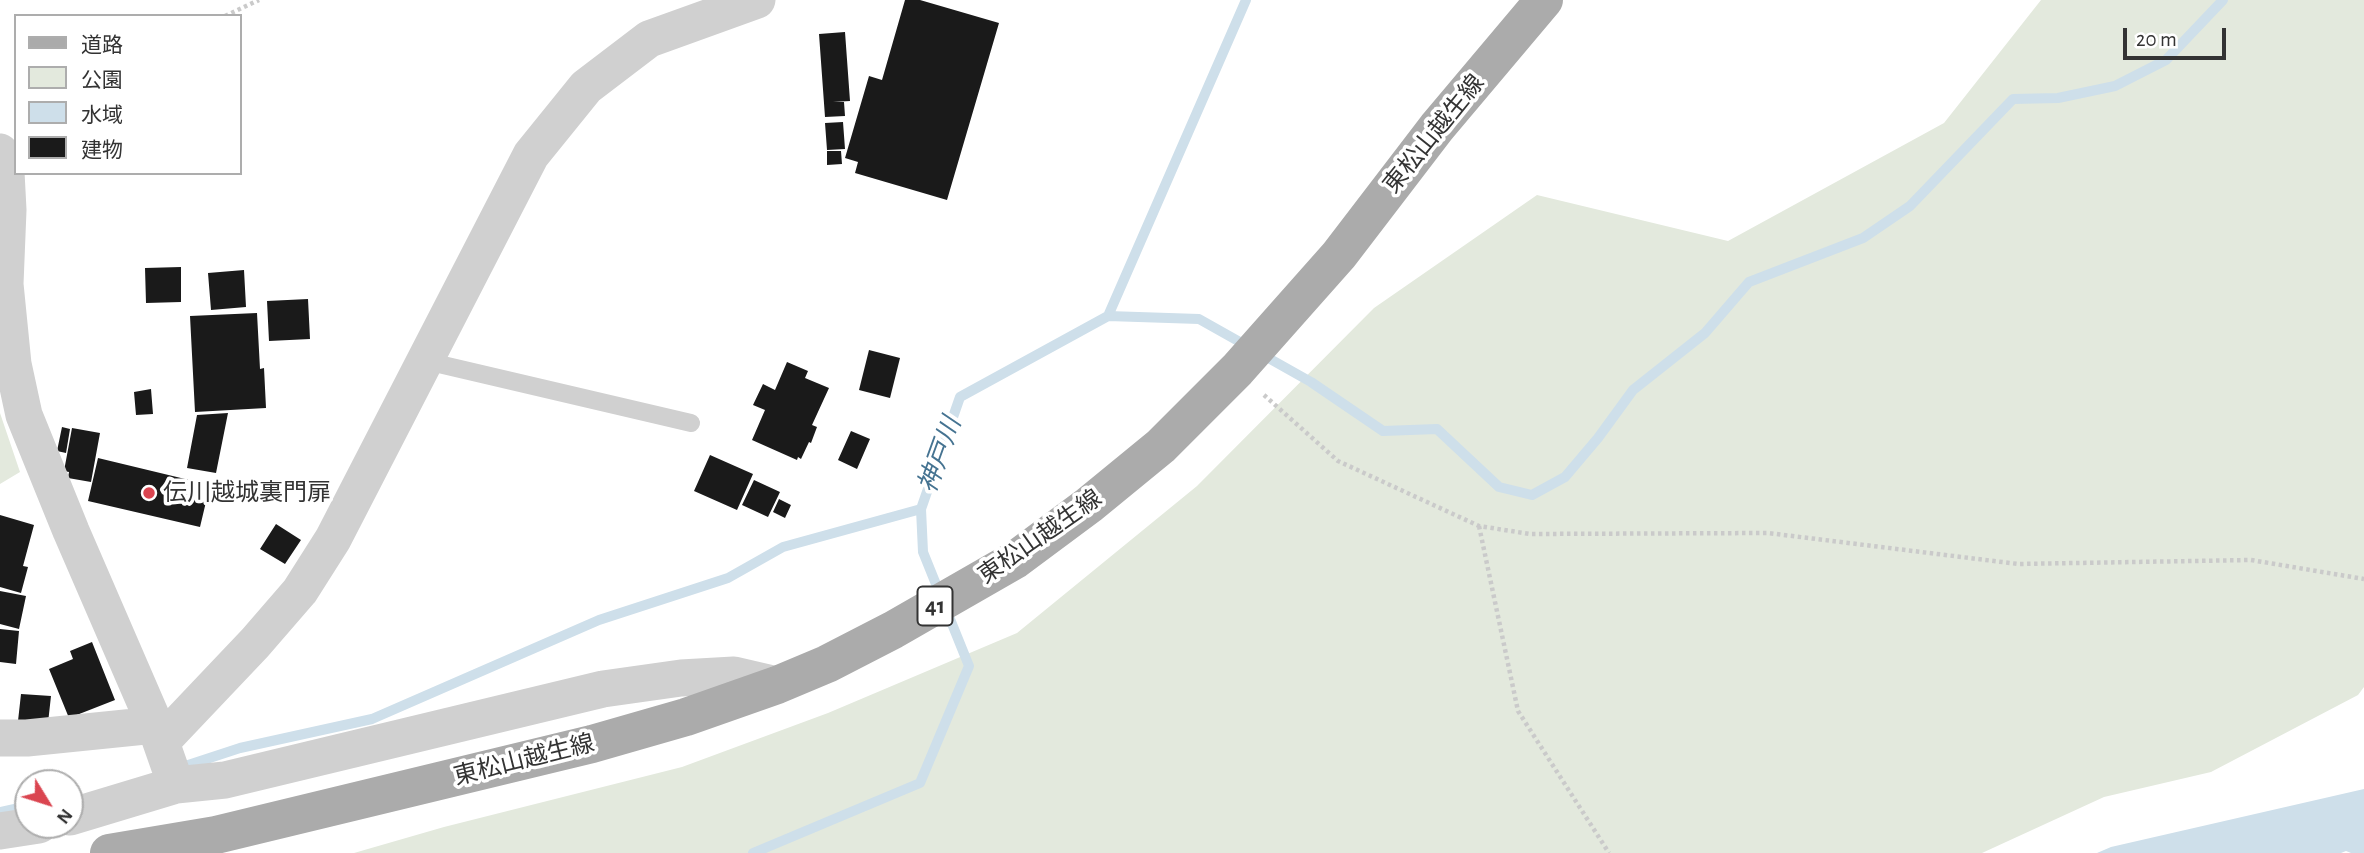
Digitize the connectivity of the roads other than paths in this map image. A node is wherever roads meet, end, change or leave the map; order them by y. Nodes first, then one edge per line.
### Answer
1 (757, 0) edge
2 (1544, 0) edge
3 (0, 152) edge
4 (426, 361) junction
5 (691, 423) dead end
6 (778, 685) junction
7 (158, 733) junction
8 (0, 738) edge
9 (176, 785) junction
10 (84, 813) edge
11 (207, 844) edge
12 (109, 853) edge

1 - 4 street
2 - 6 main road, 東松山越生線 / 41
3 - 7 street
4 - 5 lane
4 - 7 street
6 - 9 street
6 - 11 main road, 東松山越生線 / 41
7 - 8 street
7 - 9 street
9 - 10 street
11 - 12 main road, 東松山越生線 / 41

